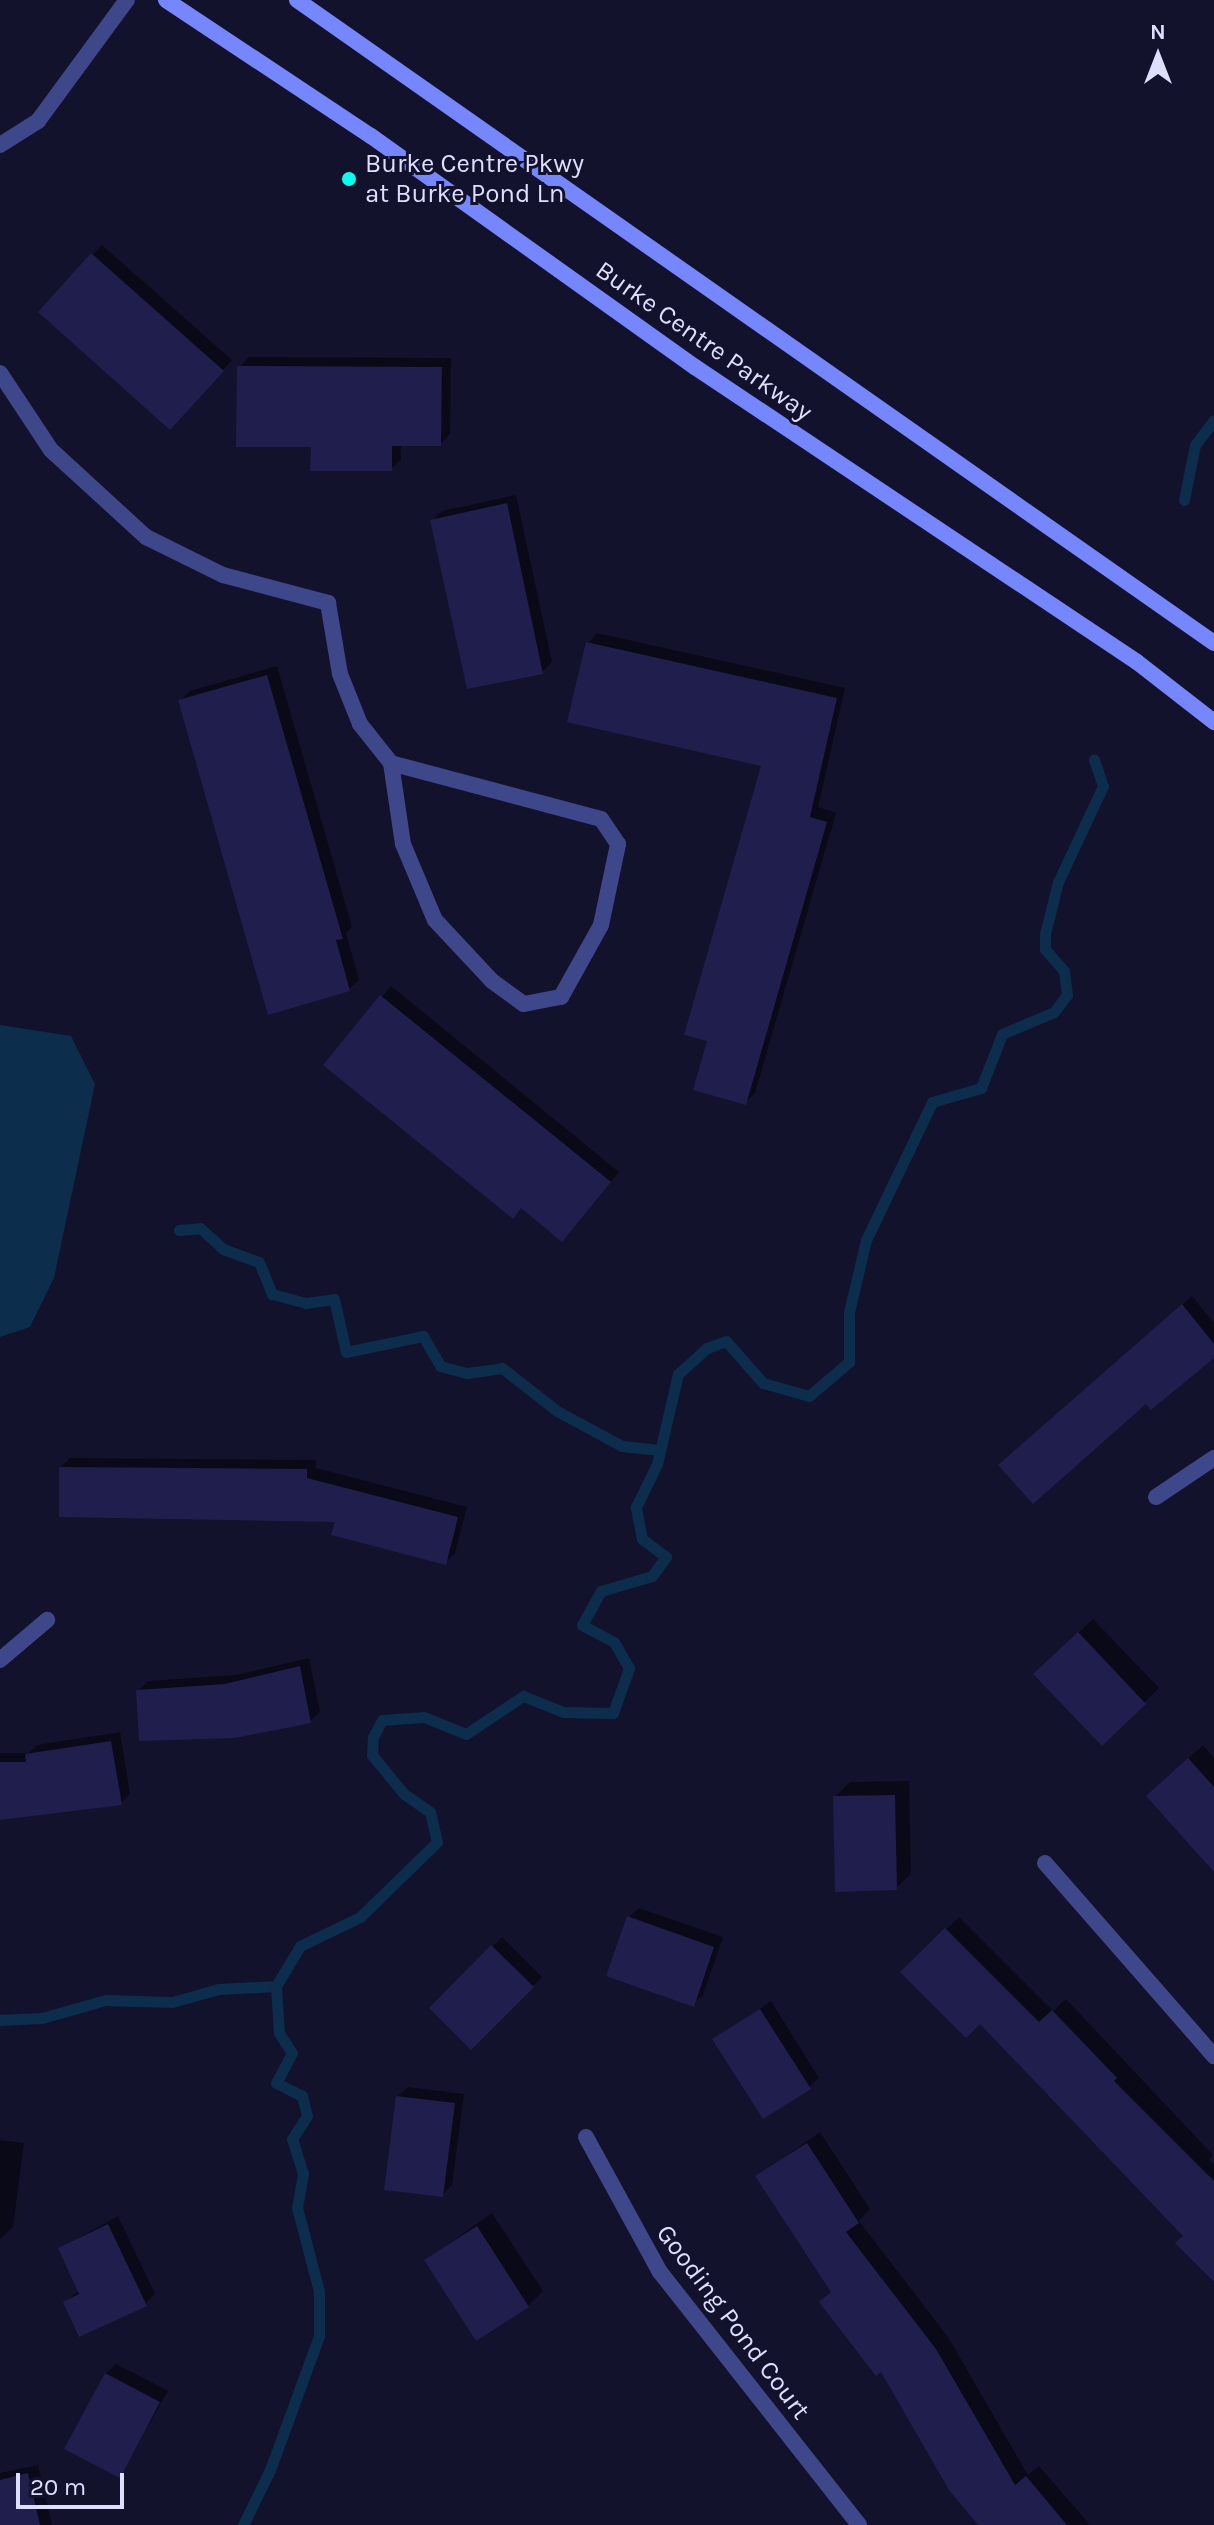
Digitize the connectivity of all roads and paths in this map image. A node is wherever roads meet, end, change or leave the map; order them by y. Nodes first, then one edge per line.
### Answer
1 (127, 0) edge
2 (166, 0) edge
3 (297, 0) edge
4 (0, 145) edge
5 (0, 373) edge
6 (1214, 643) edge
7 (1214, 722) edge
8 (391, 763) junction
9 (1214, 1458) edge
10 (1156, 1497) dead end
11 (47, 1620) dead end
12 (0, 1660) edge
13 (1045, 1863) dead end
14 (1214, 2056) edge
15 (586, 2137) dead end
16 (859, 2525) edge

1 - 4 street
2 - 7 main road, Burke Centre Parkway
3 - 6 main road, Burke Centre Parkway
5 - 8 street
8 - 8 street
9 - 10 street
11 - 12 street
13 - 14 street
15 - 16 street, Gooding Pond Court

